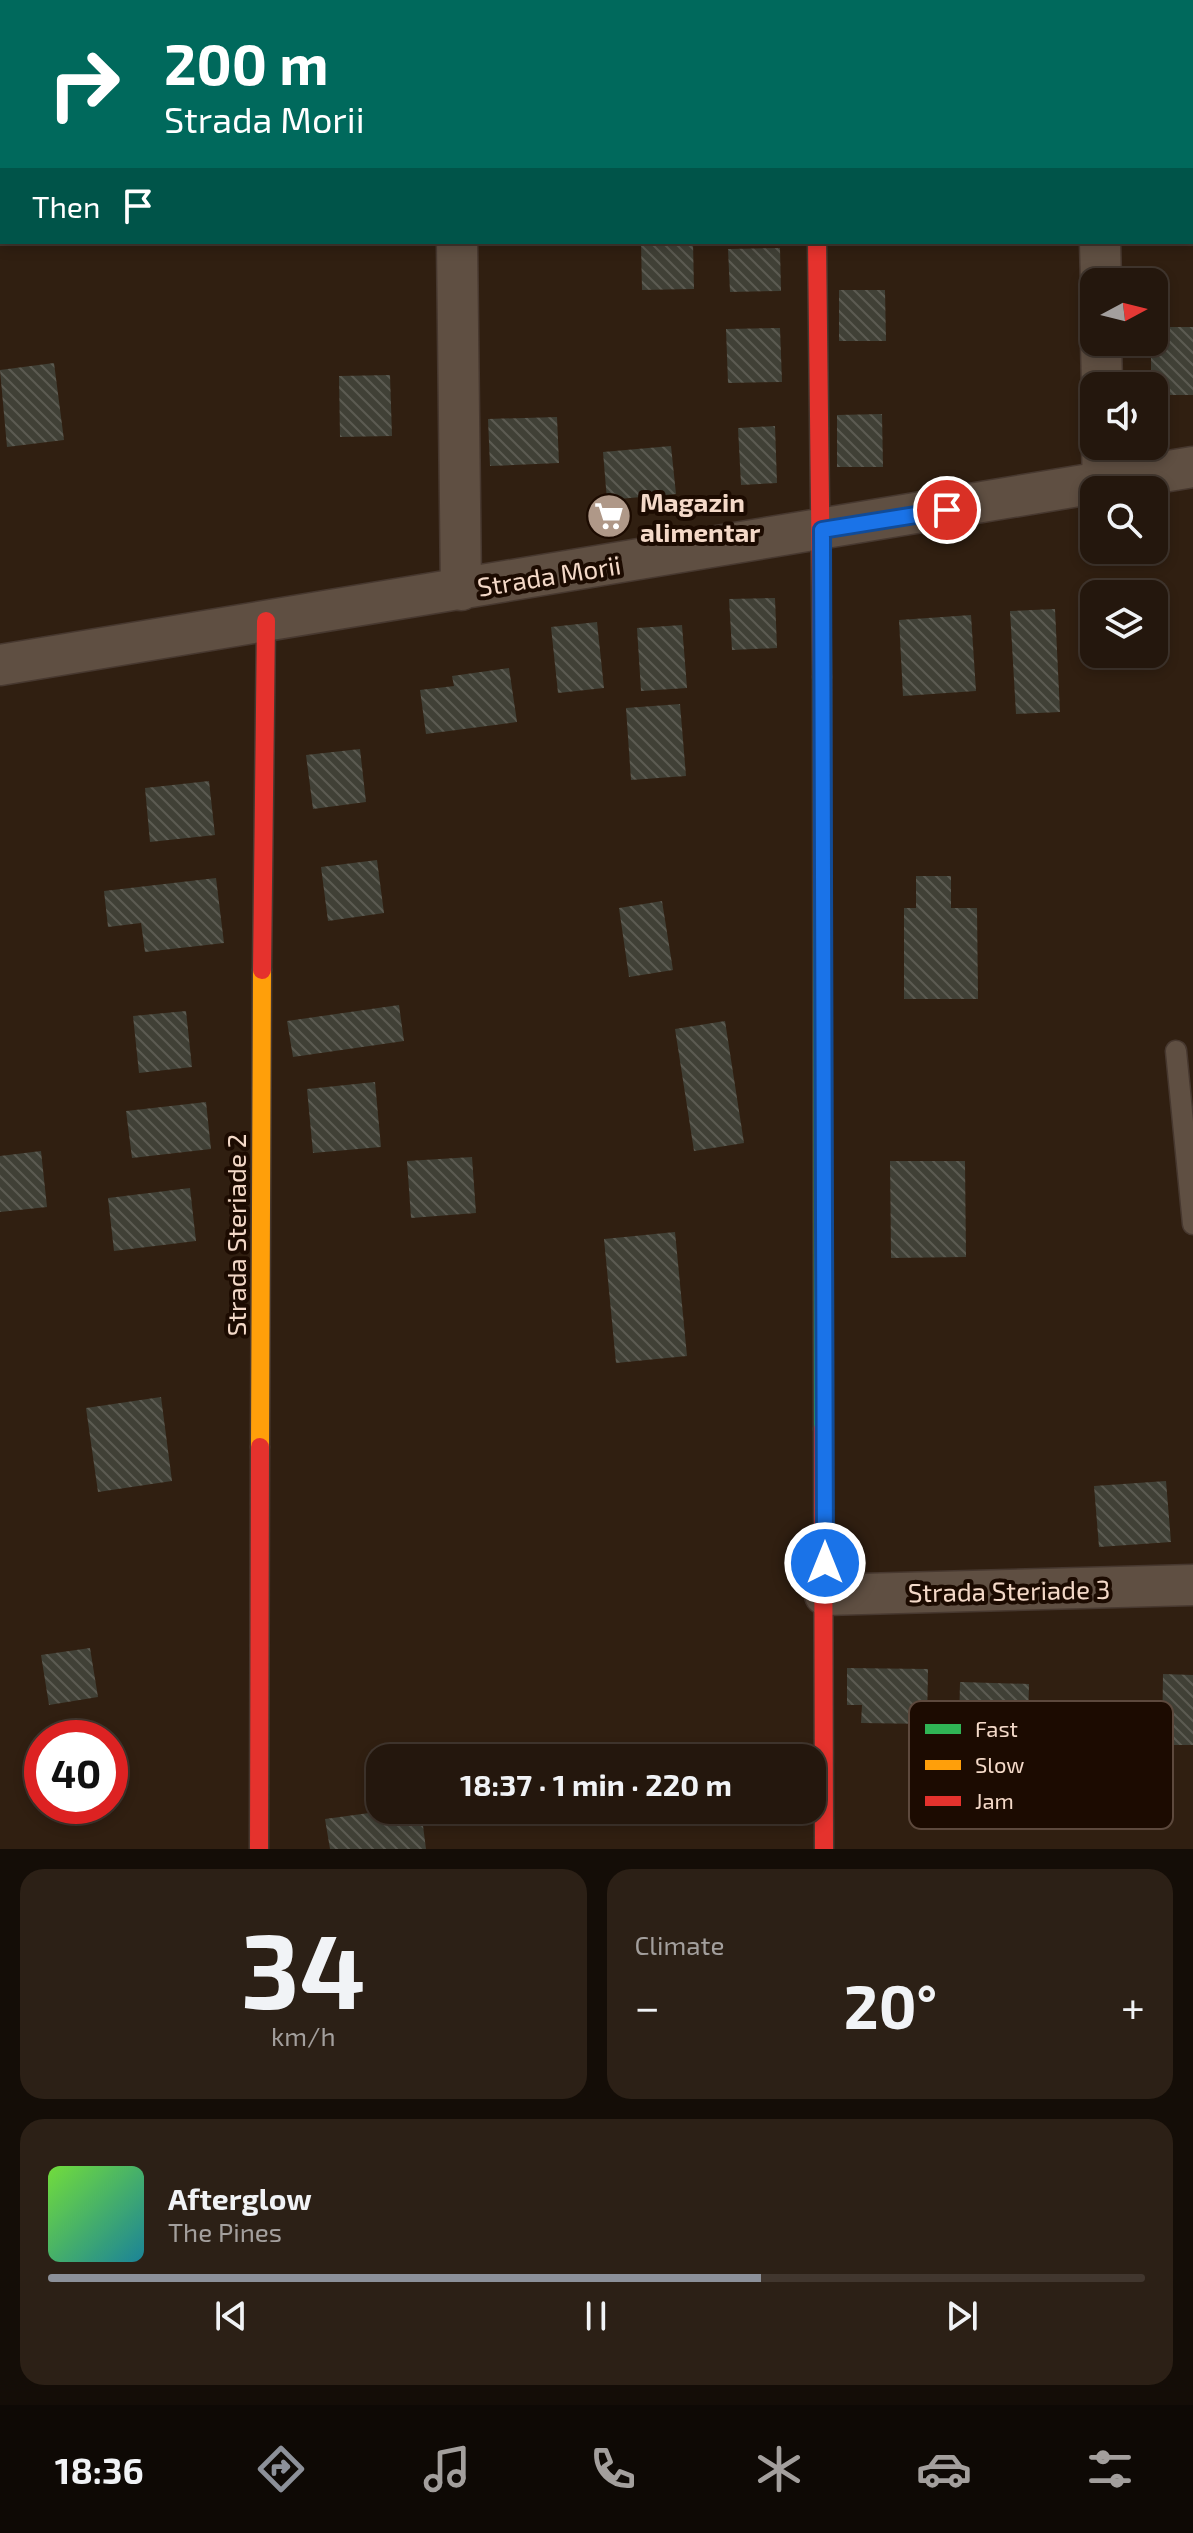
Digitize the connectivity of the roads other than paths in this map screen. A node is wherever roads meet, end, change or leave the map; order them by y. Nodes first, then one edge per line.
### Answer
1 (457, 244) edge
2 (817, 244) edge
3 (1100, 244) edge
4 (1101, 268) edge
5 (1102, 465) edge
6 (1193, 467) edge
7 (822, 530) junction
8 (461, 590) junction
9 (266, 621) junction
10 (0, 665) edge
11 (1176, 1051) dead end
12 (1193, 1224) edge
13 (1193, 1585) edge
14 (825, 1595) junction
15 (259, 1849) edge
16 (824, 1849) edge

1 - 8 street
2 - 7 street
3 - 4 street
5 - 6 street, Strada Morii
5 - 7 street, Strada Morii
7 - 8 street, Strada Morii
7 - 14 street
8 - 9 street, Strada Morii
9 - 10 street, Strada Morii
9 - 15 street, Strada Steriade 2
11 - 12 lane
13 - 14 street, Strada Steriade 3
14 - 16 street

